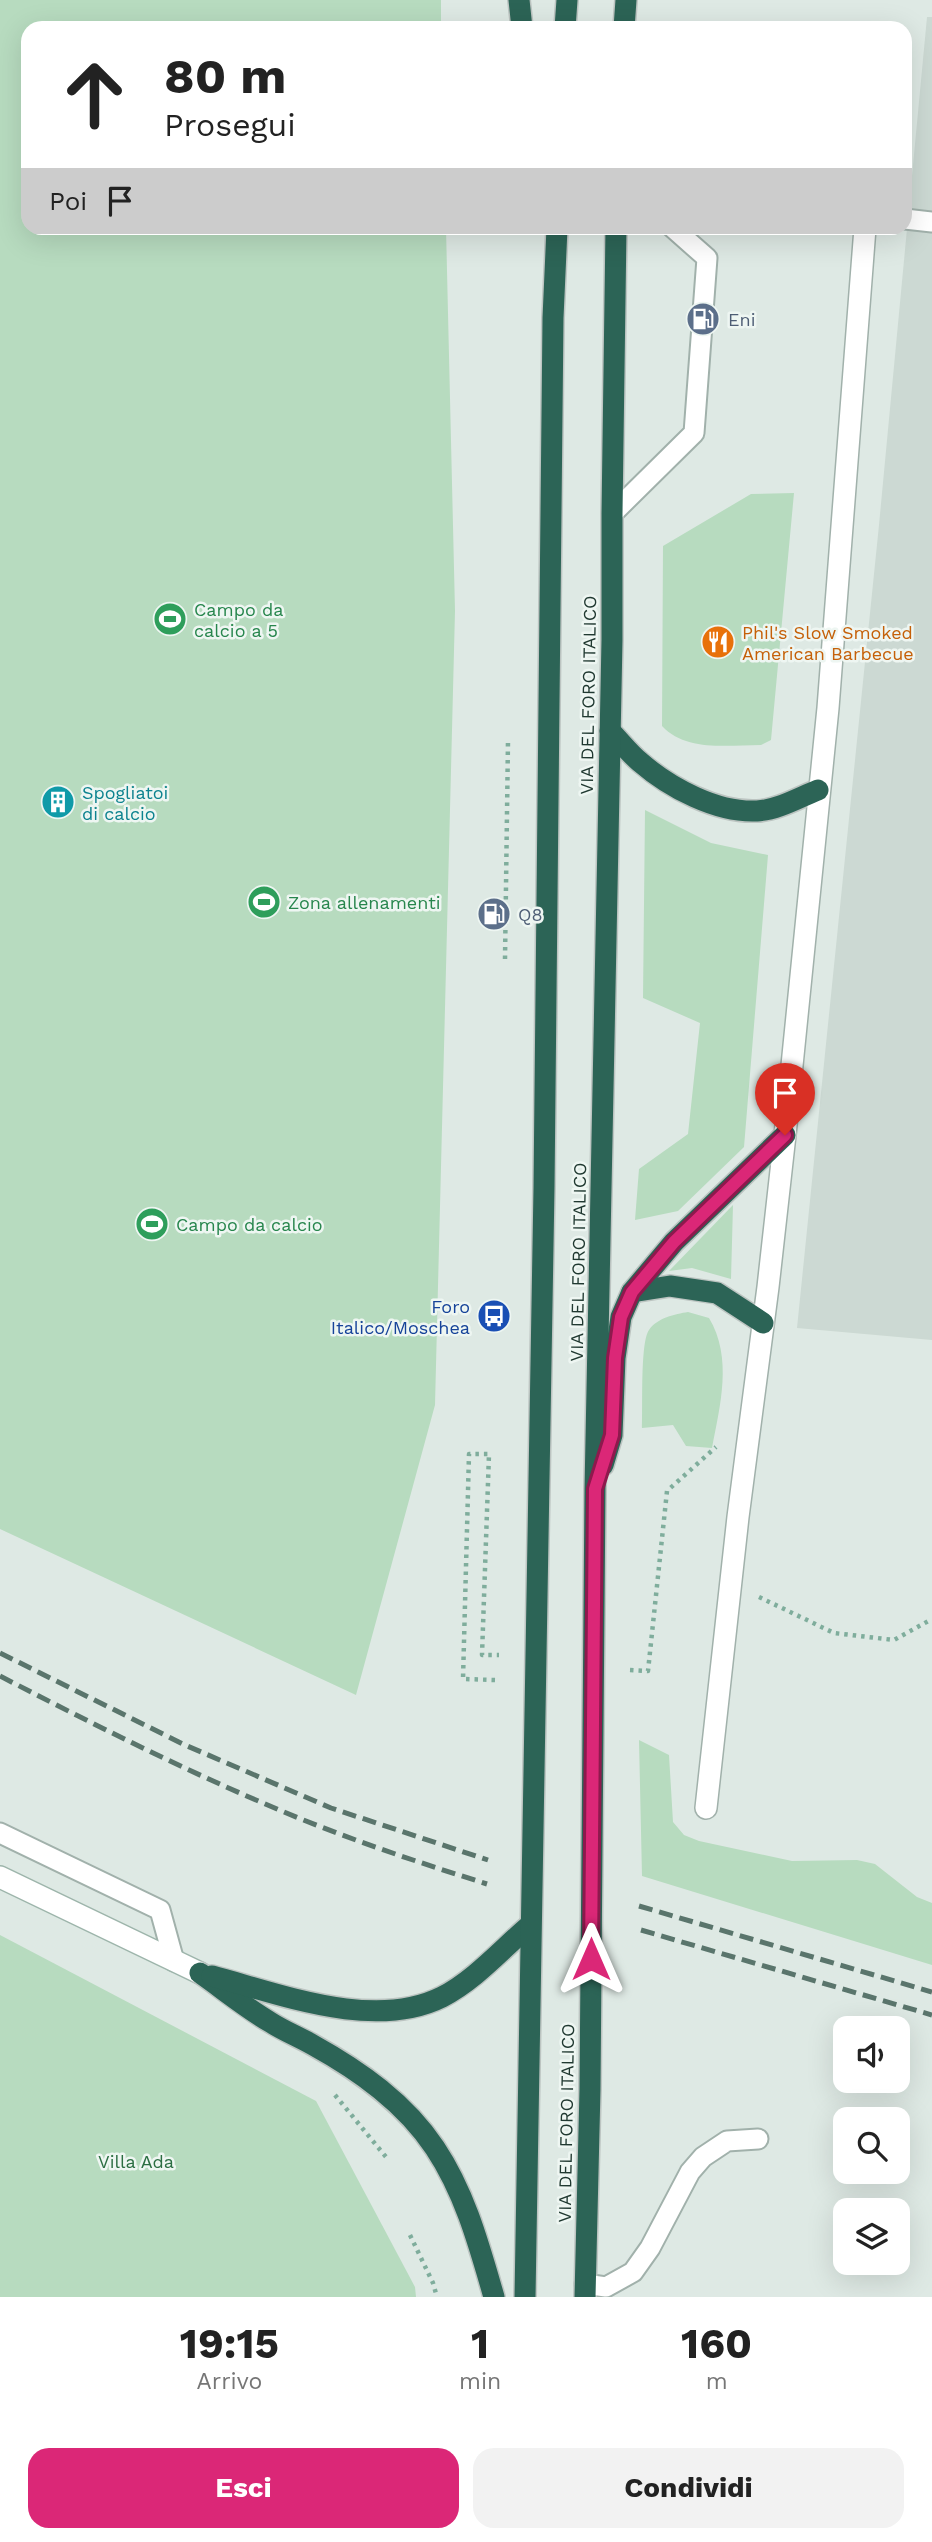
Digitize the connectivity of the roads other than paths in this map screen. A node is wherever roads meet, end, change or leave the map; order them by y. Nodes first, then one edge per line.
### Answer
1 (519, 0) edge
2 (567, 0) edge
3 (626, 0) edge
4 (521, 21) edge
5 (566, 21) edge
6 (624, 21) edge
7 (912, 220) edge
8 (932, 222) edge
9 (545, 235) edge
10 (556, 235) edge
11 (616, 235) edge
12 (681, 235) edge
13 (864, 235) edge
14 (554, 318) junction
15 (612, 514) junction
16 (610, 731) junction
17 (818, 790) junction
18 (785, 1135) junction
19 (632, 1292) junction
20 (764, 1323) junction
21 (595, 1489) junction
22 (706, 1808) dead end
23 (0, 1833) edge
24 (0, 1877) edge
25 (529, 1926) junction
26 (174, 1961) junction
27 (200, 1973) junction
28 (758, 2139) dead end
29 (585, 2291) edge
30 (494, 2297) edge
31 (525, 2297) edge

1 - 4 highway
2 - 5 highway
3 - 6 highway
7 - 8 lane
9 - 14 highway
10 - 14 highway, VIA DEL FORO ITALICO
11 - 15 highway, VIA DEL FORO ITALICO
12 - 15 lane
13 - 17 street
14 - 25 highway, VIA DEL FORO ITALICO
15 - 16 highway, VIA DEL FORO ITALICO
16 - 17 highway
16 - 21 highway, VIA DEL FORO ITALICO
17 - 18 street
18 - 19 highway
18 - 20 street
19 - 20 highway
19 - 21 highway
20 - 22 street
21 - 29 highway, VIA DEL FORO ITALICO
23 - 26 lane
24 - 26 street
25 - 27 highway
25 - 31 highway, VIA DEL FORO ITALICO
26 - 27 street
27 - 30 highway
28 - 29 lane

